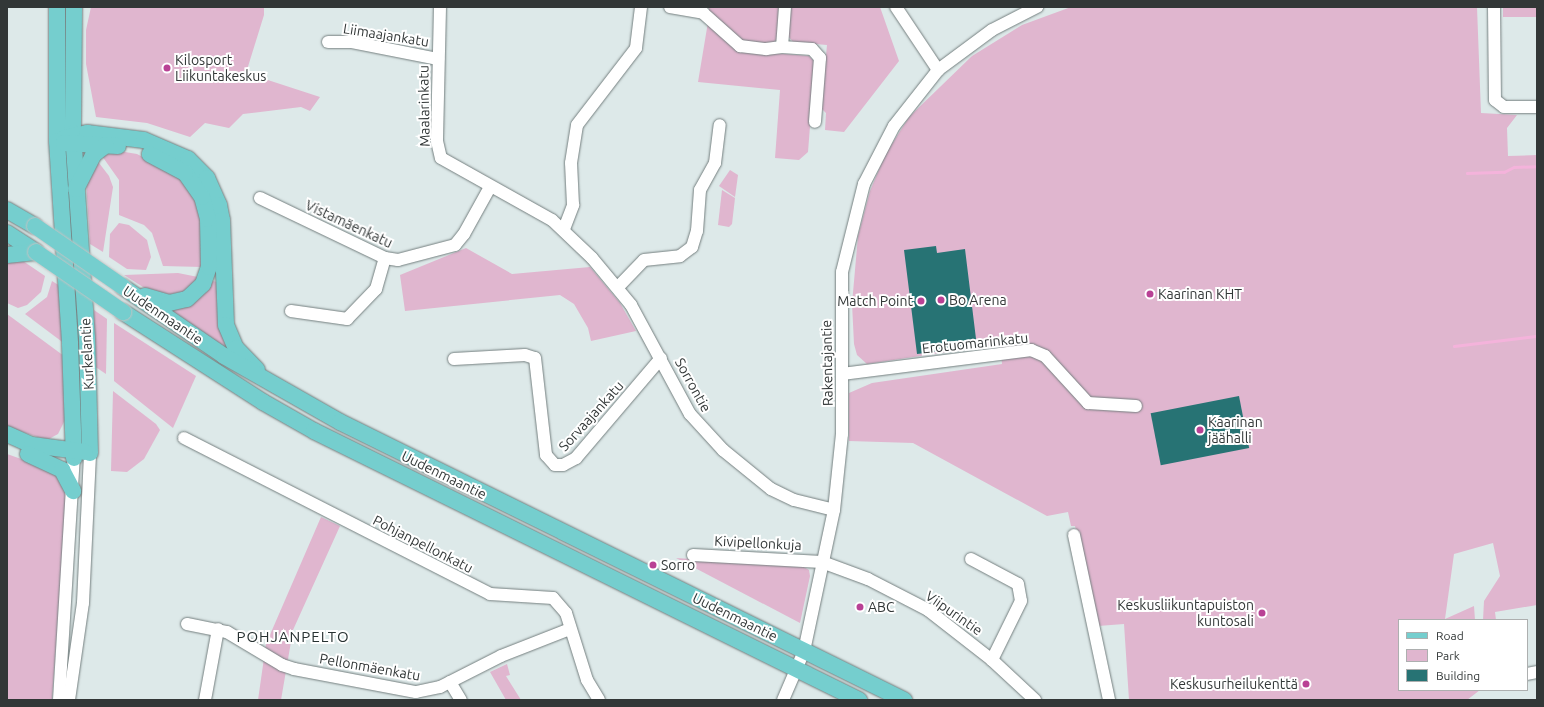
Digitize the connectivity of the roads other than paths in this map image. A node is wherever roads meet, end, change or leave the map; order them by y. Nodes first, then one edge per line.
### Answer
1 (57, 7) edge
2 (74, 7) edge
3 (440, 7) edge
4 (641, 7) edge
5 (670, 7) edge
6 (785, 7) edge
7 (896, 7) edge
8 (1037, 7) edge
9 (1494, 7) edge
10 (328, 42) dead end
11 (782, 47) junction
12 (438, 59) junction
13 (938, 70) junction
14 (1537, 107) edge
15 (815, 122) dead end
16 (720, 125) dead end
17 (73, 140) junction
18 (57, 141) junction
19 (106, 145) junction
20 (490, 187) junction
21 (76, 190) junction
22 (260, 198) dead end
23 (7, 210) edge
24 (564, 229) junction
25 (7, 233) edge
26 (36, 252) junction
27 (7, 255) edge
28 (385, 258) junction
29 (123, 287) junction
30 (618, 287) junction
31 (291, 311) dead end
32 (661, 358) junction
33 (454, 359) dead end
34 (842, 374) junction
35 (270, 384) junction
36 (72, 403) junction
37 (1136, 406) dead end
38 (7, 434) edge
39 (184, 438) dead end
40 (7, 446) edge
41 (46, 447) junction
42 (90, 453) junction
43 (28, 454) junction
44 (74, 454) junction
45 (73, 491) junction
46 (834, 510) junction
47 (1074, 535) dead end
48 (693, 555) dead end
49 (971, 559) dead end
50 (822, 562) junction
51 (187, 624) dead end
52 (218, 629) junction
53 (570, 629) junction
54 (804, 651) junction
55 (992, 660) junction
56 (797, 669) junction
57 (450, 682) junction
58 (59, 700) edge
59 (69, 700) edge
60 (205, 700) edge
61 (461, 700) edge
62 (599, 700) edge
63 (783, 700) edge
64 (859, 700) edge
65 (904, 700) edge
66 (1035, 700) edge
67 (1109, 700) edge

1 - 18 main road, Kurkelantie
2 - 17 main road, Kurkelantie
3 - 12 street, Maalarinkatu
4 - 24 street
5 - 11 street
6 - 11 street
7 - 13 street
8 - 13 street, Rakentajantie
9 - 14 street
10 - 12 street, Liimaajankatu
11 - 15 street
12 - 20 street, Maalarinkatu
13 - 34 street, Rakentajantie
16 - 30 street
17 - 18 main road
17 - 19 main road
17 - 21 main road, Kurkelantie
17 - 35 main road
18 - 36 main road, Kurkelantie
19 - 21 main road
19 - 29 main road
20 - 24 street, Maalarinkatu
20 - 28 street, Vistamäenkatu
21 - 42 main road, Kurkelantie
22 - 28 street, Vistamäenkatu
23 - 29 main road, Uudenmaantie, bridge
24 - 30 street, Sorrontie
25 - 26 main road, Uudenmaantie
26 - 27 main road
26 - 56 main road, Uudenmaantie, bridge
28 - 31 street
29 - 35 main road, Uudenmaantie
30 - 32 street, Sorrontie
32 - 33 street, Sorvaajankatu
32 - 46 street, Sorrontie
34 - 37 street, Erotuomarinkatu
34 - 46 street, Rakentajantie
35 - 54 main road, Uudenmaantie
36 - 41 main road
36 - 44 main road, Kurkelantie
38 - 41 main road
39 - 53 street, Pohjanpellonkatu
40 - 43 main road
41 - 44 main road
42 - 44 main road
42 - 59 street, Kurkelantie
43 - 44 main road
43 - 45 main road
44 - 45 street, Kurkelantie
45 - 58 street, Kurkelantie
46 - 50 street, Rakentajantie
47 - 67 street
48 - 50 street, Kivipellonkuja
49 - 55 street
50 - 54 street, Rakentajantie
50 - 55 street, Viipurintie
51 - 52 street, Pellonmäenkatu
52 - 57 street, Pellonmäenkatu
52 - 60 street
53 - 57 street, Pellonmäenkatu
53 - 62 street, Pohjanpellonkatu
54 - 56 street, Rakentajantie
54 - 65 main road, Uudenmaantie
55 - 66 street, Viipurintie
56 - 63 street, Rakentajantie
56 - 64 main road, Uudenmaantie
57 - 61 street

